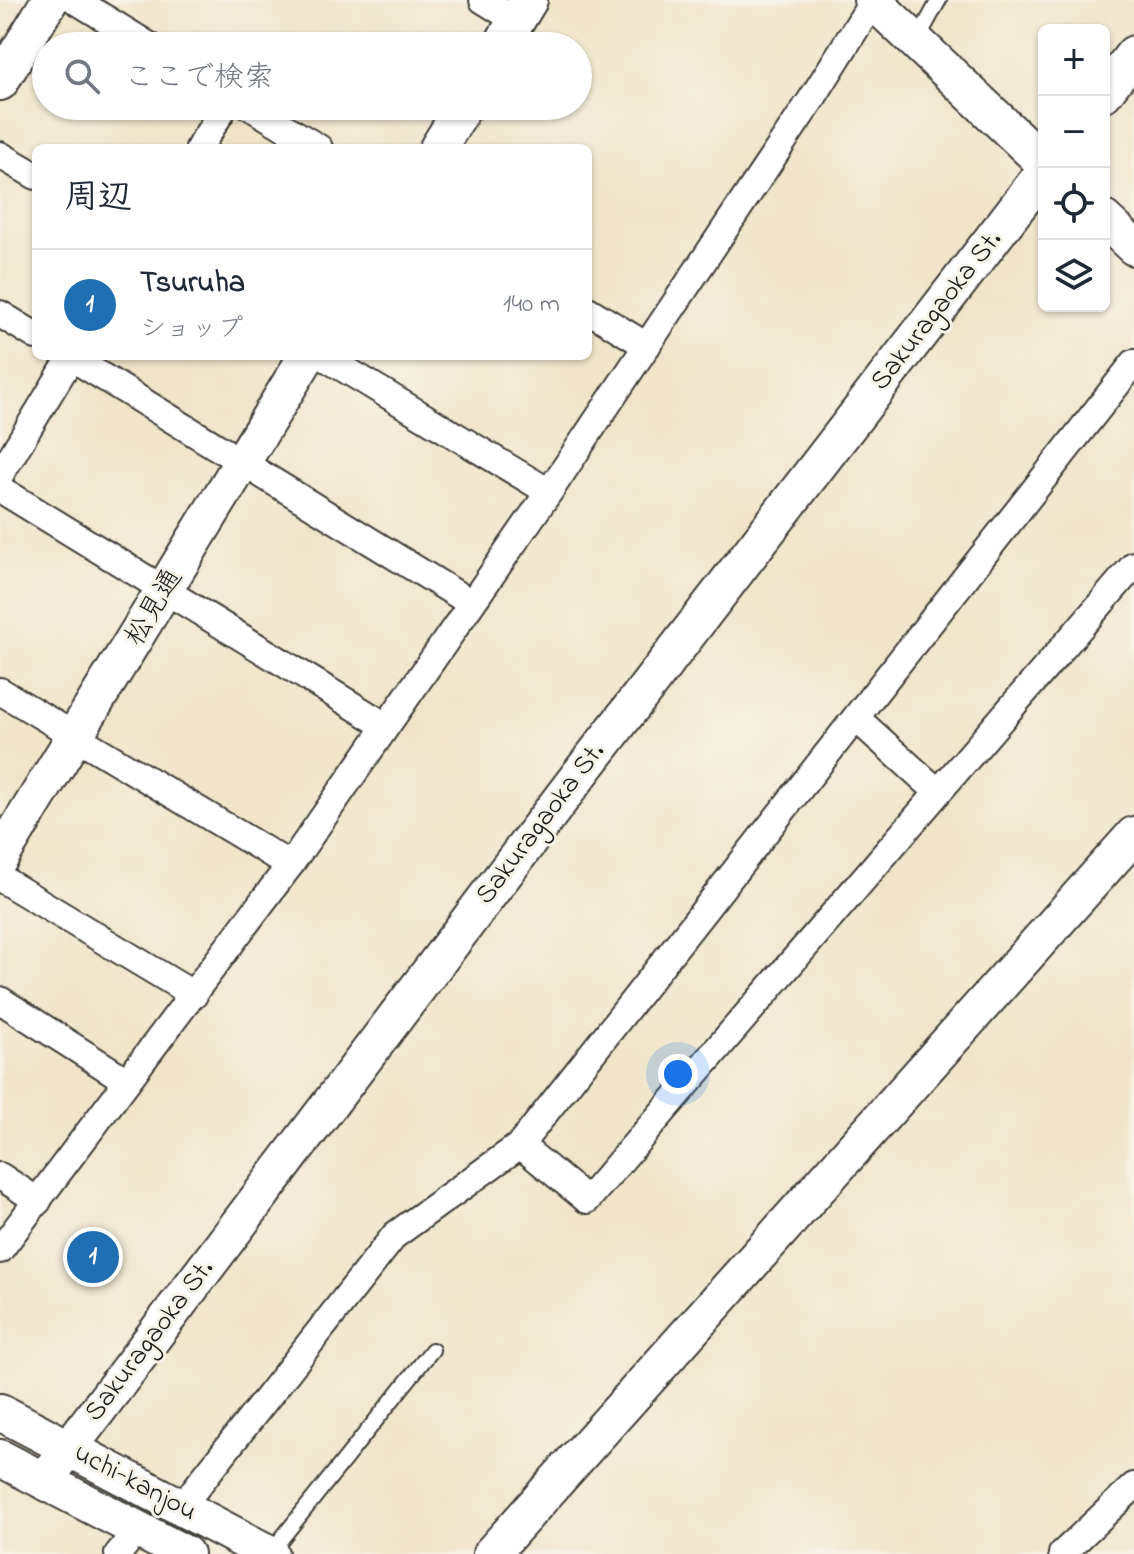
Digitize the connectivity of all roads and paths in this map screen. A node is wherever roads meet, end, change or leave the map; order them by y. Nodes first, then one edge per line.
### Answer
1 (50, 0) edge
2 (75, 0) edge
3 (483, 0) edge
4 (872, 0) edge
5 (939, 0) edge
6 (515, 22) edge
7 (127, 32) edge
8 (916, 42) junction
9 (1134, 54) edge
10 (0, 82) edge
11 (1110, 85) edge
12 (216, 120) edge
13 (272, 120) edge
14 (455, 120) edge
15 (201, 144) edge
16 (312, 144) edge
17 (440, 144) edge
18 (0, 155) edge
19 (1038, 157) edge
20 (32, 174) edge
21 (1038, 180) edge
22 (1110, 225) edge
23 (1134, 247) edge
24 (592, 312) edge
25 (0, 314) edge
26 (32, 334) edge
27 (647, 346) junction
28 (69, 360) edge
29 (77, 360) edge
30 (305, 360) edge
31 (330, 360) edge
32 (1134, 363) edge
33 (242, 462) junction
34 (0, 475) edge
35 (0, 489) edge
36 (549, 492) junction
37 (1134, 565) edge
38 (165, 591) junction
39 (471, 603) junction
40 (0, 691) edge
41 (856, 718) junction
42 (386, 726) junction
43 (76, 737) junction
44 (938, 792) junction
45 (1134, 835) edge
46 (0, 858) edge
47 (290, 865) junction
48 (0, 878) edge
49 (194, 995) junction
50 (0, 1000) edge
51 (127, 1081) junction
52 (520, 1145) junction
53 (0, 1176) edge
54 (38, 1201) junction
55 (0, 1250) edge
56 (432, 1350) dead end
57 (0, 1412) edge
58 (68, 1448) junction
59 (0, 1458) edge
60 (44, 1481) junction
61 (1134, 1486) edge
62 (181, 1507) junction
63 (128, 1542) edge
64 (185, 1554) edge
65 (270, 1554) edge
66 (491, 1554) edge
67 (1062, 1554) edge

1 - 10 street
2 - 7 street
3 - 6 street
4 - 8 street
4 - 27 street
5 - 8 lane
8 - 19 street
9 - 11 street
12 - 15 street
13 - 16 street
14 - 17 street
18 - 20 street
21 - 58 street, Sakuragaoka St.
22 - 23 street
24 - 27 street
25 - 26 street
27 - 36 street
28 - 34 street
29 - 33 street
30 - 33 street, 松見通
31 - 36 street
32 - 41 street
33 - 38 street, 松見通
33 - 39 street
35 - 38 street
36 - 39 street
37 - 44 street
38 - 42 street
38 - 43 street, 松見通
39 - 42 street
40 - 43 street
41 - 44 street
41 - 52 street
42 - 47 street
43 - 46 street, 松見通
43 - 47 street
44 - 52 street
45 - 66 street
47 - 49 street
48 - 49 street
49 - 51 street
50 - 51 street
51 - 54 street
52 - 62 street
53 - 54 street
54 - 55 street
56 - 65 lane
57 - 58 street, uchi-kanjou
58 - 60 street, Sakuragaoka St.
58 - 62 street, uchi-kanjou
59 - 60 street
60 - 63 street
61 - 67 street
62 - 65 street, uchi-kanjou
63 - 64 street

